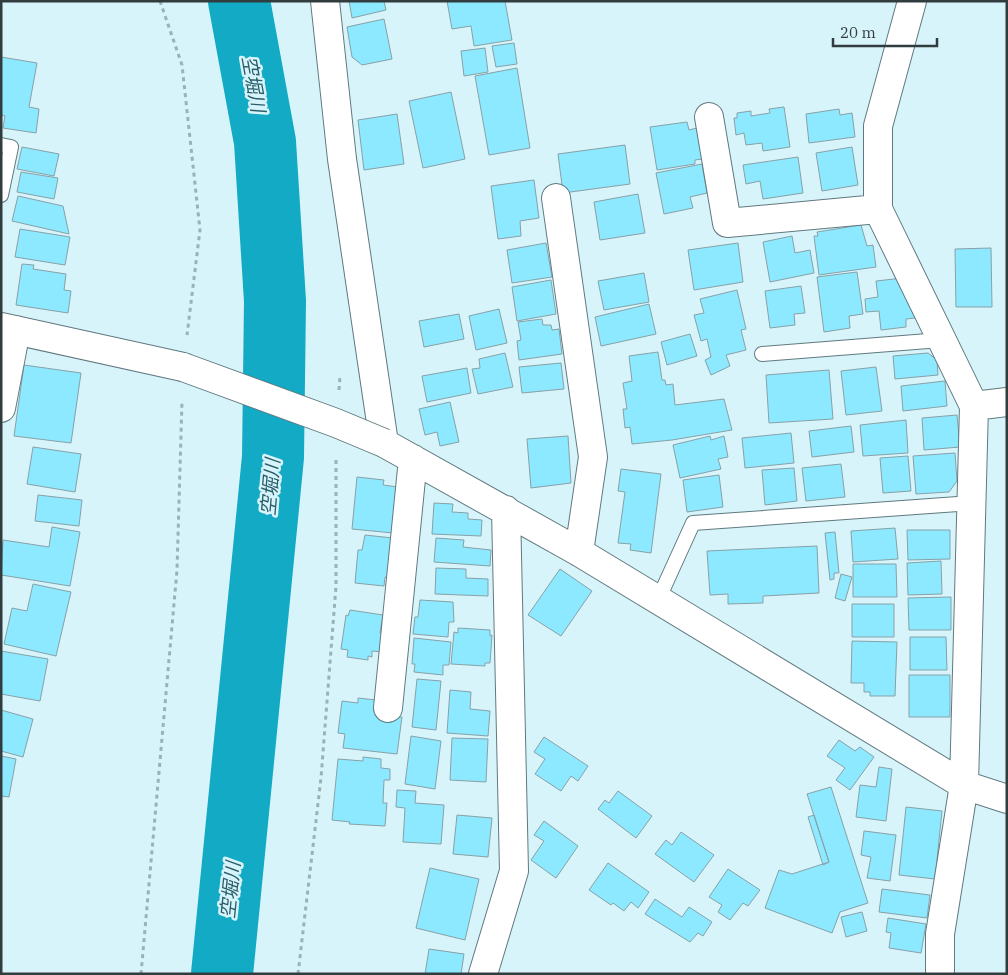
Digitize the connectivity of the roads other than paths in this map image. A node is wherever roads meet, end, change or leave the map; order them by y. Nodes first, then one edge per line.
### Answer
1 (325, 1) edge
2 (912, 1) edge
3 (709, 117) dead end
4 (1, 145) edge
5 (1, 195) edge
6 (556, 198) dead end
7 (878, 209) junction
8 (8, 328) edge
9 (941, 340) junction
10 (762, 354) dead end
11 (1007, 402) edge
12 (974, 406) junction
13 (1, 408) edge
14 (384, 444) junction
15 (413, 459) junction
16 (972, 504) junction
17 (506, 510) junction
18 (579, 552) junction
19 (658, 600) junction
20 (388, 708) dead end
21 (964, 785) junction
22 (1007, 799) edge
23 (483, 974) edge
24 (940, 974) edge

1 - 14 street
2 - 7 street
3 - 7 street
4 - 5 lane
6 - 18 street
7 - 9 street
8 - 13 street
8 - 14 street, bridge
9 - 10 lane
9 - 12 street
11 - 12 street
12 - 16 street
14 - 15 street
15 - 17 street
15 - 20 street
16 - 19 lane
16 - 21 street
17 - 18 street
17 - 23 street
18 - 19 street
19 - 21 street
21 - 22 street
21 - 24 street

